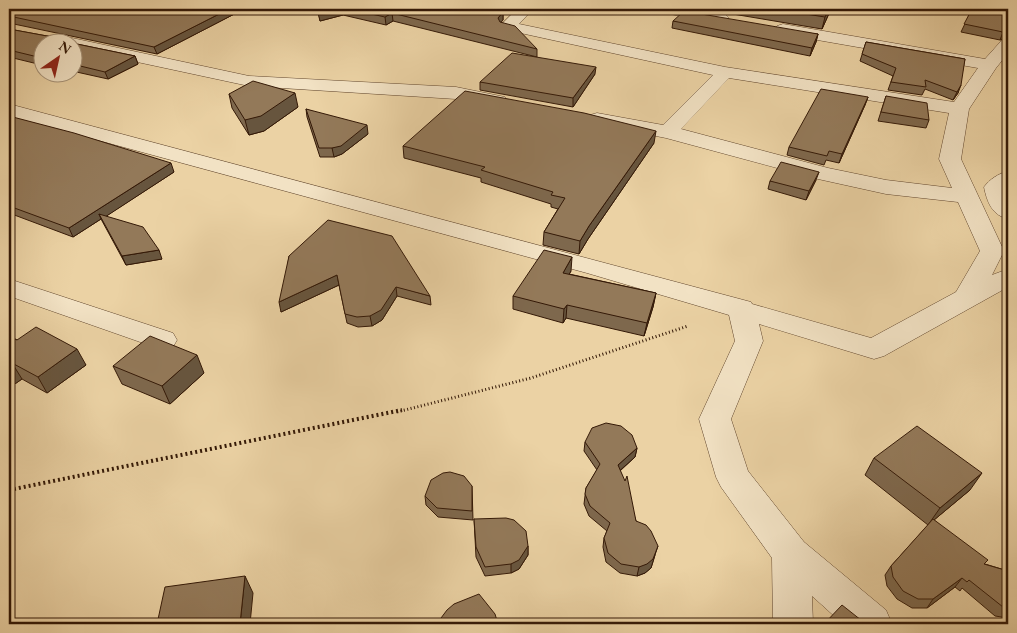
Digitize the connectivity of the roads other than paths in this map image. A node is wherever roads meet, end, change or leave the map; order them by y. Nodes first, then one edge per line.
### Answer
1 (526, 9) edge
2 (670, 9) edge
3 (738, 21) edge
4 (767, 26) edge
5 (1008, 43) edge
6 (82, 45) edge
7 (989, 65) junction
8 (725, 72) junction
9 (514, 104) edge
10 (959, 109) junction
11 (9, 110) edge
12 (581, 116) edge
13 (668, 132) junction
14 (1008, 178) edge
15 (967, 196) junction
16 (1008, 212) edge
17 (1008, 277) edge
18 (9, 287) edge
19 (966, 298) junction
20 (741, 308) junction
21 (163, 340) edge
22 (791, 554) junction
23 (793, 624) edge
24 (872, 624) edge

1 - 8 street
2 - 3 street
4 - 7 street
5 - 7 street
6 - 9 street
7 - 10 street
8 - 10 street
8 - 13 street
10 - 15 street
11 - 20 street
12 - 13 street
13 - 15 street
14 - 16 street
15 - 19 street
17 - 19 street
18 - 21 street
19 - 20 street
20 - 22 street
22 - 23 street
22 - 24 street

